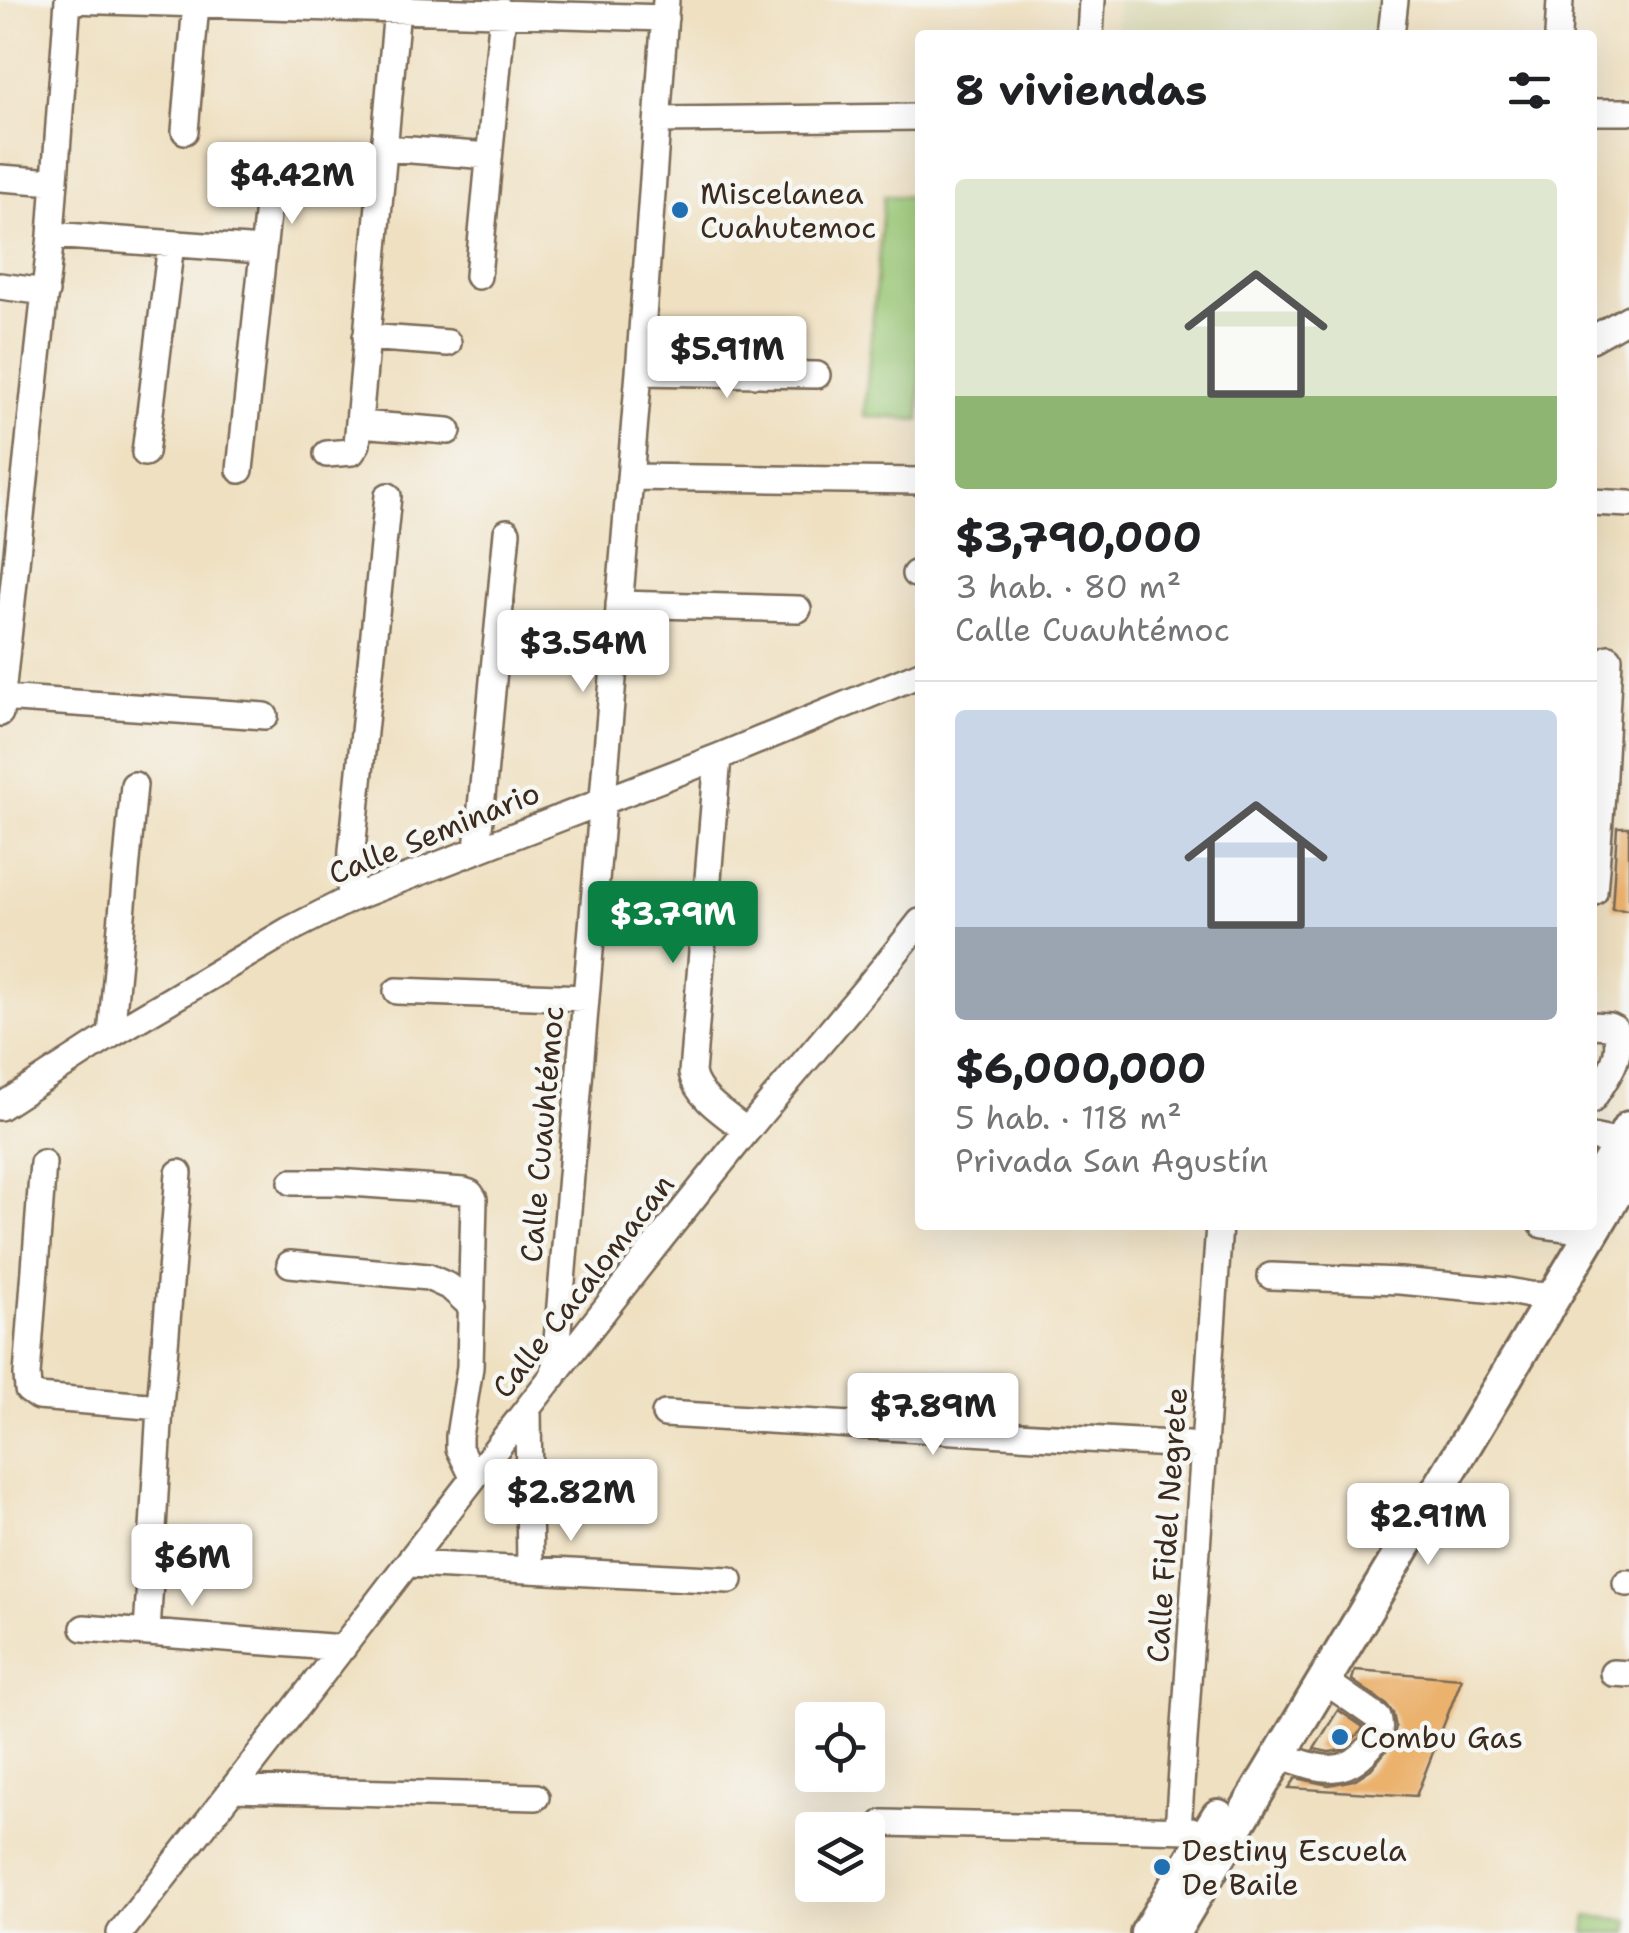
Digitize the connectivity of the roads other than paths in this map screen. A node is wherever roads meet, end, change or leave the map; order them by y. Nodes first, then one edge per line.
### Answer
1 (69, 0) edge
2 (1092, 0) edge
3 (1394, 0) edge
4 (1560, 0) edge
5 (180, 3) edge
6 (537, 6) edge
7 (398, 9) junction
8 (666, 9) edge
9 (503, 12) junction
10 (1090, 30) edge
11 (1391, 30) edge
12 (1558, 30) edge
13 (1597, 112) edge
14 (1629, 112) edge
15 (915, 117) edge
16 (658, 120) junction
17 (185, 130) dead end
18 (385, 148) junction
19 (489, 156) junction
20 (0, 178) edge
21 (56, 182) junction
22 (268, 196) dead end
23 (51, 236) junction
24 (171, 244) junction
25 (262, 250) junction
26 (478, 276) dead end
27 (0, 286) edge
28 (46, 292) junction
29 (1629, 318) edge
30 (1597, 336) edge
31 (366, 337) junction
32 (448, 343) dead end
33 (639, 372) junction
34 (817, 375) dead end
35 (359, 424) junction
36 (448, 431) dead end
37 (146, 453) dead end
38 (327, 454) dead end
39 (240, 470) dead end
40 (630, 478) junction
41 (915, 481) edge
42 (12, 482) edge
43 (388, 496) dead end
44 (1597, 502) edge
45 (1629, 504) edge
46 (506, 532) dead end
47 (7, 580) edge
48 (619, 604) junction
49 (798, 609) dead end
50 (1609, 658) dead end
51 (915, 676) edge
52 (1, 705) edge
53 (265, 716) dead end
54 (718, 756) junction
55 (134, 784) dead end
56 (1597, 794) edge
57 (1629, 796) edge
58 (601, 802) junction
59 (477, 850) junction
60 (350, 899) junction
61 (911, 946) edge
62 (398, 992) dead end
63 (586, 998) junction
64 (1597, 1026) edge
65 (111, 1036) junction
66 (1597, 1092) edge
67 (0, 1107) edge
68 (746, 1131) junction
69 (1620, 1145) edge
70 (44, 1163) dead end
71 (180, 1173) dead end
72 (292, 1182) dead end
73 (1597, 1183) edge
74 (1597, 1183) edge
75 (1219, 1230) edge
76 (1569, 1230) edge
77 (290, 1264) dead end
78 (1271, 1276) dead end
79 (1542, 1296) junction
80 (472, 1307) junction
81 (554, 1376) junction
82 (160, 1406) junction
83 (528, 1409) junction
84 (664, 1414) dead end
85 (1206, 1446) junction
86 (474, 1477) junction
87 (409, 1564) junction
88 (530, 1570) junction
89 (730, 1580) dead end
90 (84, 1628) dead end
91 (147, 1632) junction
92 (343, 1648) junction
93 (1325, 1681) junction
94 (1281, 1756) junction
95 (234, 1789) junction
96 (536, 1796) dead end
97 (885, 1823) edge
98 (1205, 1833) junction
99 (120, 1933) edge
100 (1147, 1933) edge
101 (1173, 1933) edge

1 - 5 street
1 - 21 street
2 - 10 street
3 - 11 street
4 - 12 street
5 - 7 street
5 - 17 street
6 - 8 street
6 - 9 street
7 - 9 street
7 - 18 street
8 - 16 street, Calle Cuauhtémoc
9 - 19 street
13 - 14 street
15 - 16 street
16 - 33 street, Calle Cuauhtémoc
18 - 19 street
18 - 31 street
19 - 26 street
20 - 21 street
21 - 23 street
22 - 25 street
23 - 24 street
23 - 28 street
24 - 25 street
24 - 37 street
25 - 39 street
27 - 28 street
28 - 42 street
29 - 30 street
31 - 32 street
31 - 35 street
33 - 34 street
33 - 40 street, Calle Cuauhtémoc
35 - 36 street
35 - 38 street
40 - 41 street
40 - 48 street, Calle Cuauhtémoc
42 - 47 street
43 - 60 street
44 - 45 street
46 - 59 street
47 - 52 street
48 - 49 street
48 - 58 street, Calle Cuauhtémoc
50 - 56 street
51 - 54 street, Calle Seminario
52 - 53 street
54 - 58 street, Calle Seminario
54 - 68 street
55 - 65 street
56 - 57 street
58 - 59 street, Calle Seminario
58 - 63 street, Calle Cuauhtémoc
59 - 60 street, Calle Seminario
60 - 65 street, Calle Seminario
61 - 68 street, Calle Cacalomacan
62 - 63 street
63 - 81 street, Calle Cuauhtémoc
64 - 66 street
65 - 67 street, Calle Seminario
68 - 81 street, Calle Cacalomacan
69 - 73 main road
69 - 74 main road
70 - 82 street
71 - 82 street
72 - 80 street
75 - 85 street, Calle Fidel Negrete
76 - 79 main road
77 - 80 street
78 - 79 street
79 - 93 main road
79 - 98 main road
80 - 86 street
81 - 83 street, Calle Cacalomacan
82 - 91 street
83 - 86 street, Calle Cacalomacan
83 - 88 street
84 - 85 street
85 - 98 street, Calle Fidel Negrete
86 - 87 street, Calle Cacalomacan
87 - 88 street
87 - 92 street, Calle Cacalomacan
88 - 89 street
90 - 91 street
91 - 92 street
92 - 95 street, Calle Cacalomacan
93 - 94 main road
93 - 94 street
94 - 98 main road
95 - 96 street
95 - 99 street, Calle Cacalomacan
97 - 98 street
98 - 100 main road
98 - 101 main road

